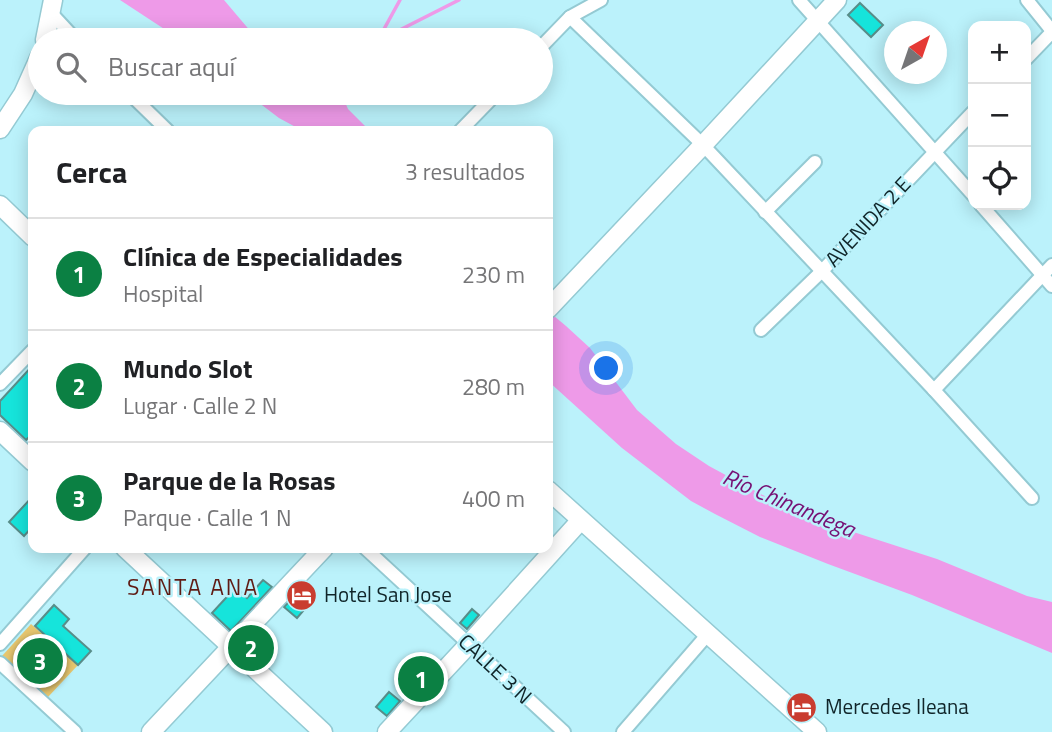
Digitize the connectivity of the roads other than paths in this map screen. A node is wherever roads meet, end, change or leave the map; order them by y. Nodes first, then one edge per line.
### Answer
1 (601, 0) edge
2 (799, 0) edge
3 (837, 0) edge
4 (1027, 0) edge
5 (52, 7) edge
6 (570, 17) junction
7 (818, 20) junction
8 (48, 28) edge
9 (67, 28) edge
10 (1052, 31) edge
11 (553, 35) edge
12 (1031, 54) edge
13 (28, 83) edge
14 (141, 105) edge
15 (485, 105) edge
16 (968, 117) edge
17 (163, 126) edge
18 (465, 126) edge
19 (0, 129) edge
20 (703, 145) junction
21 (934, 151) junction
22 (816, 162) dead end
23 (968, 189) edge
24 (0, 205) edge
25 (986, 210) edge
26 (765, 212) junction
27 (28, 232) edge
28 (1047, 270) edge
29 (821, 272) junction
30 (1052, 286) edge
31 (553, 304) edge
32 (761, 330) dead end
33 (28, 355) edge
34 (0, 384) edge
35 (934, 390) junction
36 (0, 431) edge
37 (28, 457) edge
38 (553, 495) edge
39 (1032, 498) dead end
40 (580, 521) junction
41 (553, 551) edge
42 (81, 553) edge
43 (130, 553) edge
44 (319, 553) edge
45 (370, 553) edge
46 (551, 553) edge
47 (708, 634) junction
48 (0, 644) edge
49 (469, 645) junction
50 (231, 648) junction
51 (0, 663) edge
52 (75, 732) edge
53 (150, 732) edge
54 (323, 732) edge
55 (387, 732) edge
56 (564, 732) edge
57 (623, 732) edge
58 (817, 732) edge

1 - 6 street
2 - 7 street
3 - 7 street
4 - 10 street
5 - 8 street
5 - 9 street
6 - 11 street
6 - 20 street
7 - 20 street
7 - 21 street
10 - 12 street
13 - 19 street
14 - 17 street
15 - 18 street
16 - 21 street, AVENIDA 2 E
20 - 26 street
20 - 31 street
21 - 23 street
21 - 29 street, AVENIDA 2 E
22 - 26 street
24 - 27 street
25 - 28 street
26 - 29 street
28 - 30 street
28 - 35 street
29 - 32 street, AVENIDA 2 E
29 - 35 street
33 - 34 street
35 - 39 street
36 - 37 street
38 - 40 street
40 - 41 street
40 - 47 street
42 - 48 street
43 - 50 street
44 - 50 street
45 - 49 street, CALLE 3 N
46 - 49 street
47 - 57 street
47 - 58 street
49 - 55 street
49 - 56 street, CALLE 3 N
50 - 53 street
50 - 54 street
51 - 52 street

